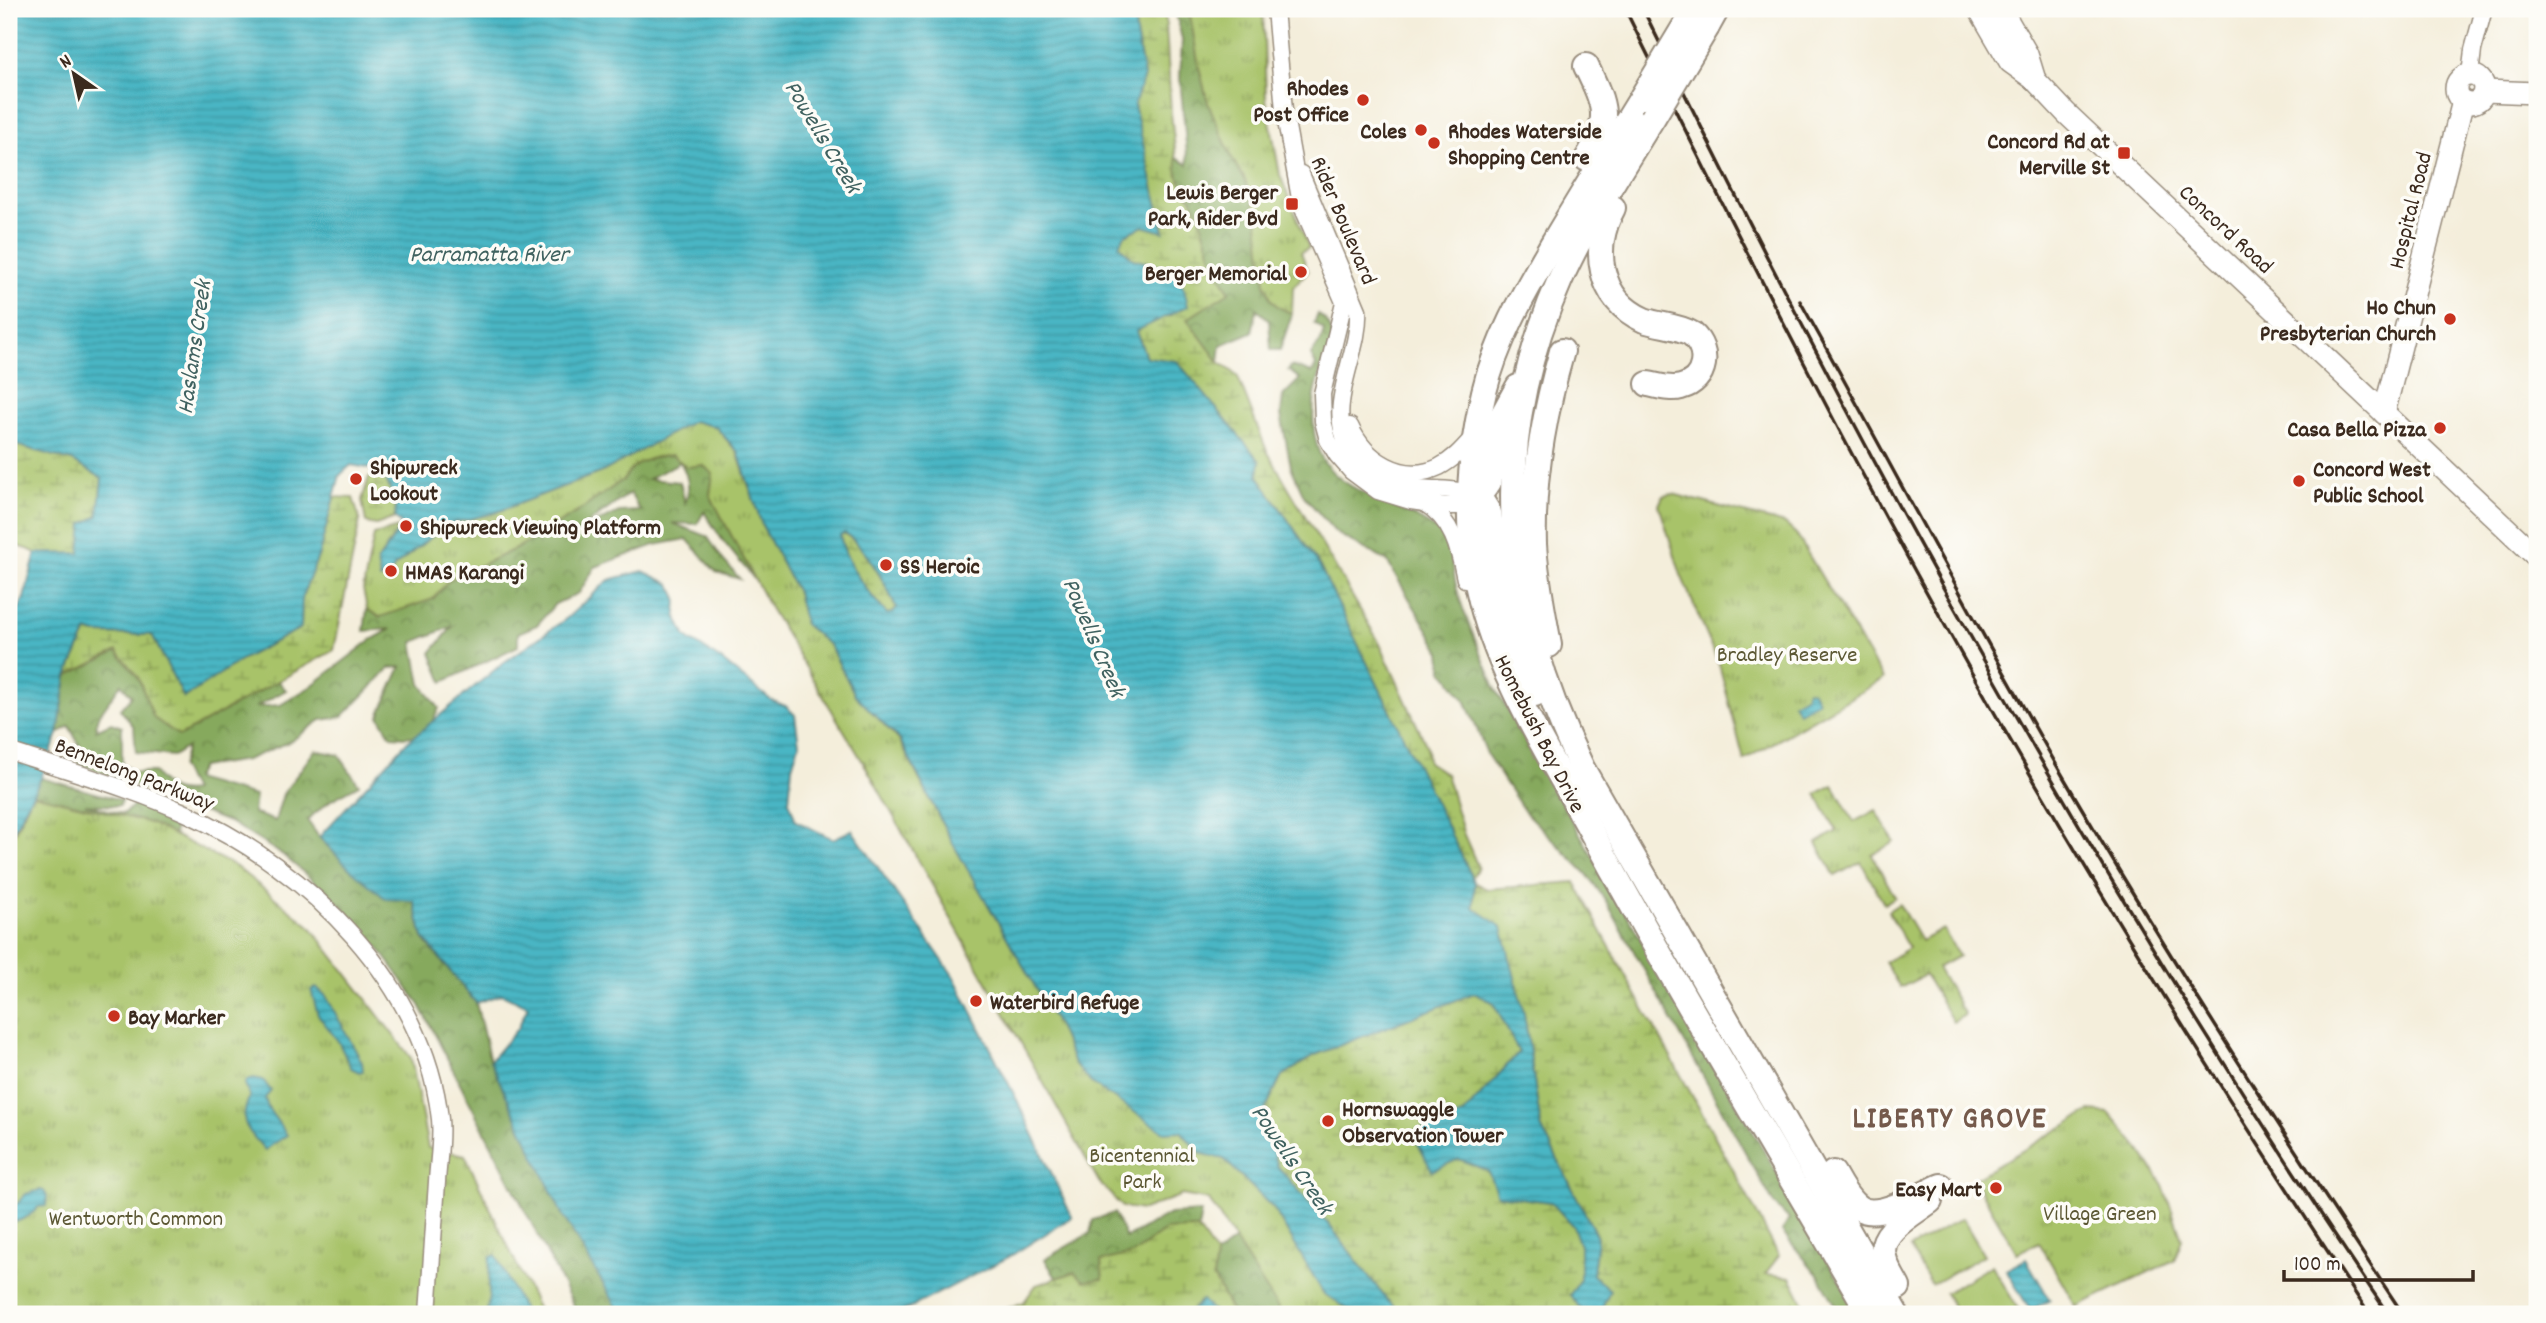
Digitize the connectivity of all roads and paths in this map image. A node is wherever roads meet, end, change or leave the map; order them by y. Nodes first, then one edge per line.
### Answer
1 (1275, 9) edge
2 (1979, 9) edge
3 (2001, 9) edge
4 (2484, 9) edge
5 (1706, 15) edge
6 (1586, 66) dead end
7 (2470, 75) junction
8 (2035, 80) junction
9 (2484, 91) junction
10 (2537, 93) edge
11 (2463, 101) junction
12 (1647, 108) junction
13 (1638, 142) junction
14 (1350, 304) junction
15 (1511, 320) junction
16 (1562, 352) dead end
17 (1528, 372) junction
18 (1345, 379) junction
19 (1648, 384) dead end
20 (2384, 413) junction
21 (1476, 434) junction
22 (1472, 498) junction
23 (1423, 503) junction
24 (2537, 557) edge
25 (1505, 670) junction
26 (9, 751) edge
27 (1582, 768) junction
28 (1618, 833) junction
29 (1681, 938) junction
30 (428, 1314) edge
31 (1870, 1314) edge
32 (1896, 1314) edge
33 (1913, 1314) edge

1 - 14 street, Rider Boulevard
2 - 8 main road, Concord Road
3 - 8 main road, Concord Road
4 - 7 street
5 - 12 highway, Homebush Bay Drive, bridge
6 - 15 highway
7 - 9 main road
7 - 11 main road
8 - 20 main road, Concord Road
9 - 10 main road
9 - 11 main road
11 - 20 main road, Hospital Road
12 - 13 highway, Homebush Bay Drive
12 - 15 highway, Homebush Bay Drive
13 - 17 highway, Homebush Bay Drive
13 - 19 highway
14 - 18 street
14 - 23 street
15 - 21 highway, Homebush Bay Drive
16 - 28 highway
17 - 22 highway
17 - 27 highway, Homebush Bay Drive
18 - 21 street
18 - 22 street
20 - 24 main road, Concord Road
21 - 22 highway, Homebush Bay Drive
22 - 23 street
22 - 25 highway, Homebush Bay Drive
22 - 27 highway
23 - 25 street
25 - 31 highway, Homebush Bay Drive
26 - 30 street, Bennelong Parkway
27 - 28 highway, Homebush Bay Drive
28 - 29 highway, Homebush Bay Drive
29 - 32 highway, Homebush Bay Drive
29 - 33 highway

